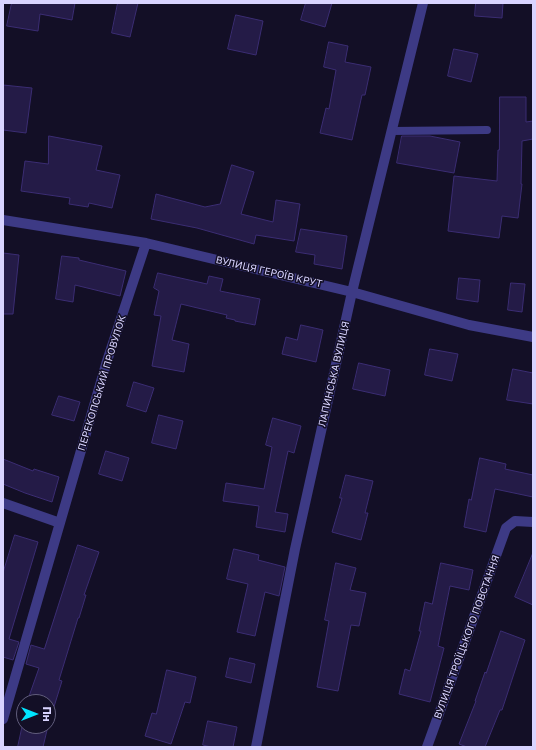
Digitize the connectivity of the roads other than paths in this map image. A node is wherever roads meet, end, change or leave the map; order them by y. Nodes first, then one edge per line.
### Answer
1 (423, 3) edge
2 (487, 130) dead end
3 (392, 131) junction
4 (3, 220) edge
5 (146, 243) junction
6 (352, 292) junction
7 (533, 337) edge
8 (3, 503) edge
9 (533, 522) edge
10 (60, 523) junction
11 (3, 719) edge
12 (256, 747) edge
13 (428, 747) edge

1 - 3 street, ЛАПИНСЬКА ВУЛИЦЯ
2 - 3 lane
3 - 6 street, ЛАПИНСЬКА ВУЛИЦЯ
4 - 5 street, ВУЛИЦЯ ГЕРОЇВ КРУТ
5 - 6 street, ВУЛИЦЯ ГЕРОЇВ КРУТ
5 - 10 street, ПЕРЕКОПСЬКИЙ ПРОВУЛОК
6 - 7 street, ВУЛИЦЯ ГЕРОЇВ КРУТ
6 - 12 street, ЛАПИНСЬКА ВУЛИЦЯ
8 - 10 street
9 - 13 street, ВУЛИЦЯ ТРОЇЦЬКОГО ПОВСТАННЯ
10 - 11 street, ПЕРЕКОПСЬКИЙ ПРОВУЛОК

